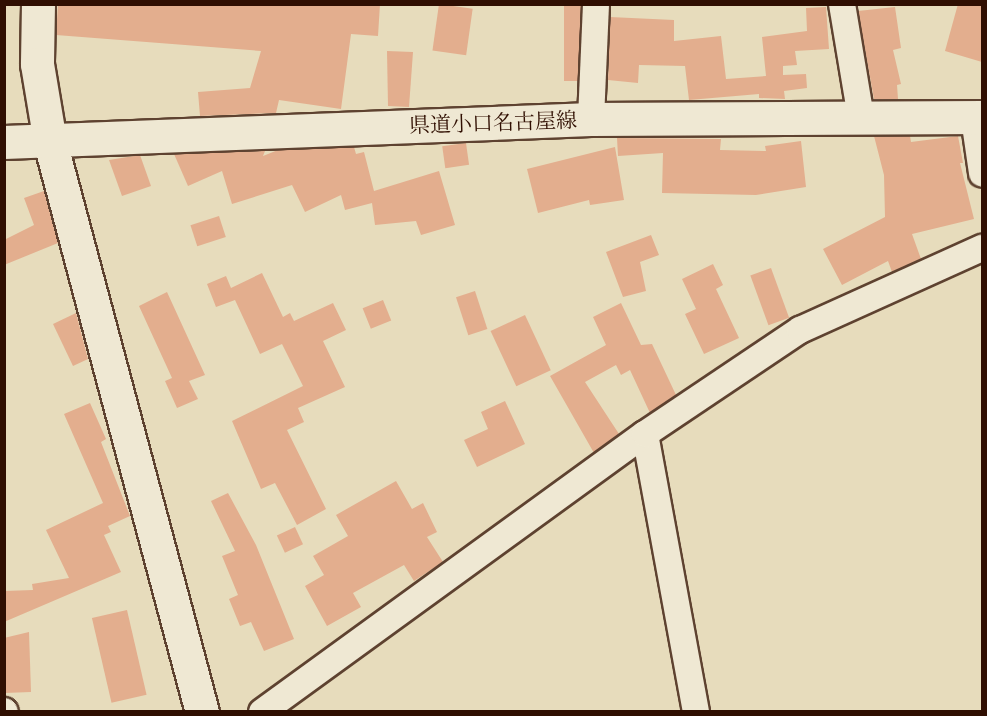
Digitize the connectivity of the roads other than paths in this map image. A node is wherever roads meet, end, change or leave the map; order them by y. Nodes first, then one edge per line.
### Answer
1 (38, 4) edge
2 (596, 4) edge
3 (842, 4) edge
4 (861, 118) junction
5 (978, 118) edge
6 (591, 119) junction
7 (4, 142) edge
8 (50, 142) junction
9 (982, 173) edge
10 (982, 248) edge
11 (645, 434) junction
12 (277, 708) edge
13 (202, 711) edge
14 (696, 711) edge

1 - 8 main road
2 - 6 street
3 - 4 street
4 - 5 main road, 県道小口名古屋線
4 - 6 main road, 県道小口名古屋線
5 - 9 street
6 - 8 main road, 県道小口名古屋線
7 - 8 main road, 県道小口名古屋線
8 - 13 main road
10 - 11 street
11 - 12 street
11 - 14 street

